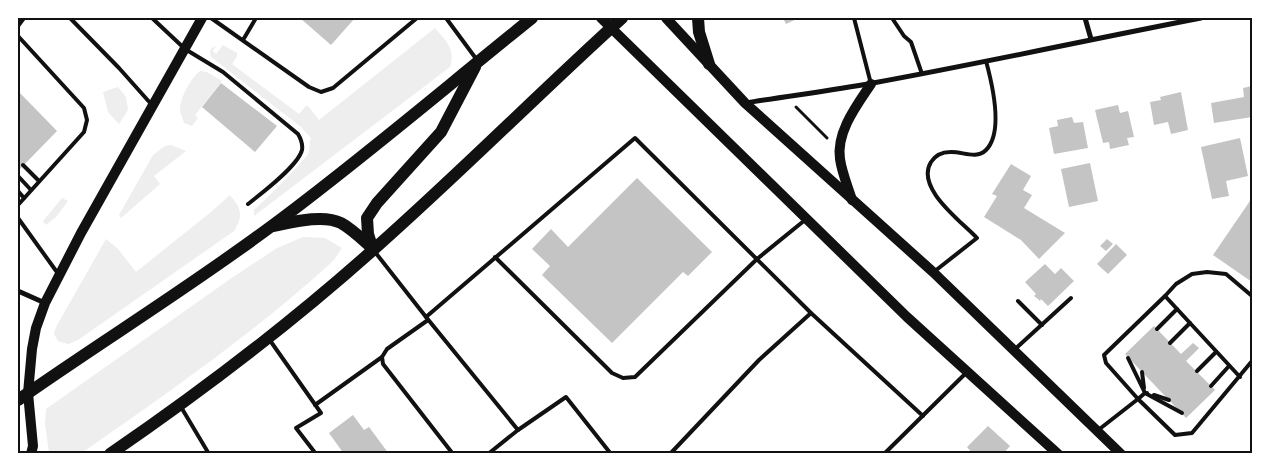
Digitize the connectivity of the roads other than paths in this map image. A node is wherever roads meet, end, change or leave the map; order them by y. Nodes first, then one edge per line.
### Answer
1 (24, 18) edge
2 (70, 18) edge
3 (152, 18) edge
4 (202, 18) edge
5 (212, 18) edge
6 (256, 18) edge
7 (417, 18) edge
8 (446, 18) edge
9 (532, 18) edge
10 (601, 18) edge
11 (622, 18) edge
12 (666, 18) edge
13 (698, 18) edge
14 (854, 18) edge
15 (892, 18) edge
16 (1086, 18) edge
17 (1201, 18) edge
18 (18, 26) edge
19 (611, 28) junction
20 (18, 36) edge
21 (1091, 39) junction
22 (243, 40) junction
23 (185, 50) junction
24 (478, 61) junction
25 (986, 61) junction
26 (709, 64) junction
27 (922, 74) junction
28 (871, 84) junction
29 (744, 103) junction
30 (153, 106) junction
31 (23, 165) dead end
32 (18, 176) edge
33 (39, 181) junction
34 (31, 190) junction
35 (18, 191) edge
36 (24, 198) junction
37 (853, 201) junction
38 (248, 204) dead end
39 (18, 205) edge
40 (18, 218) edge
41 (806, 218) junction
42 (271, 226) junction
43 (373, 250) junction
44 (495, 257) junction
45 (757, 259) junction
46 (933, 272) junction
47 (59, 276) junction
48 (18, 292) edge
49 (1165, 296) junction
50 (1252, 296) edge
51 (1071, 298) dead end
52 (1018, 301) dead end
53 (45, 303) junction
54 (1176, 309) junction
55 (810, 313) junction
56 (427, 318) junction
57 (1190, 324) junction
58 (1042, 326) junction
59 (1157, 329) dead end
60 (268, 338) junction
61 (1170, 343) dead end
62 (1014, 350) junction
63 (1216, 352) junction
64 (382, 357) junction
65 (1128, 358) dead end
66 (1252, 361) edge
67 (1229, 366) junction
68 (1197, 371) dead end
69 (967, 372) junction
70 (1142, 372) dead end
71 (1240, 377) junction
72 (1211, 386) dead end
73 (1145, 392) junction
74 (23, 396) edge
75 (1138, 399) junction
76 (1169, 400) dead end
77 (180, 405) junction
78 (315, 405) junction
79 (1182, 413) dead end
80 (923, 416) junction
81 (518, 430) junction
82 (1097, 431) junction
83 (31, 454) edge
84 (110, 454) edge
85 (209, 454) edge
86 (316, 454) edge
87 (453, 454) edge
88 (488, 454) edge
89 (611, 454) edge
90 (670, 454) edge
91 (884, 454) edge
92 (1058, 454) edge
93 (1121, 454) edge

1 - 18 lane
2 - 30 lane
3 - 23 lane
4 - 23 main road
5 - 22 lane
6 - 22 lane
7 - 22 lane
8 - 24 lane
9 - 24 main road
10 - 19 main road
11 - 19 main road
12 - 26 main road
13 - 26 main road
14 - 28 lane
15 - 27 lane
16 - 21 street
17 - 21 street
19 - 41 main road
19 - 43 main road
20 - 33 lane
21 - 25 street
23 - 30 main road
23 - 38 lane
24 - 42 main road
24 - 43 main road
25 - 27 street
25 - 46 lane
26 - 29 main road
27 - 28 street
28 - 29 street
28 - 37 main road
29 - 37 main road
30 - 47 main road
31 - 33 lane
32 - 34 lane
33 - 34 lane
34 - 36 lane
35 - 36 lane
36 - 39 lane
37 - 46 main road
40 - 47 lane
41 - 45 lane
41 - 69 main road
42 - 43 main road
42 - 74 main road
43 - 56 lane
43 - 60 main road
44 - 45 lane
44 - 45 lane
44 - 56 lane
45 - 55 lane
46 - 62 main road
47 - 53 main road
48 - 53 street
49 - 50 lane
49 - 54 lane
49 - 75 lane
51 - 58 lane
52 - 58 lane
53 - 74 main road
54 - 57 lane
54 - 59 lane
55 - 80 lane
55 - 90 lane
56 - 64 lane
56 - 81 lane
57 - 61 lane
57 - 63 lane
58 - 62 lane
60 - 77 main road
60 - 78 lane
62 - 82 main road
63 - 67 lane
63 - 68 lane
64 - 78 lane
64 - 87 lane
65 - 73 lane
66 - 71 lane
67 - 71 lane
67 - 72 lane
69 - 80 lane
69 - 92 main road
70 - 73 lane
71 - 75 lane
73 - 75 lane
73 - 76 lane
73 - 79 lane
74 - 83 main road
75 - 82 lane
77 - 84 main road
77 - 85 lane
78 - 86 lane
80 - 91 lane
81 - 88 lane
81 - 89 lane
82 - 93 main road

